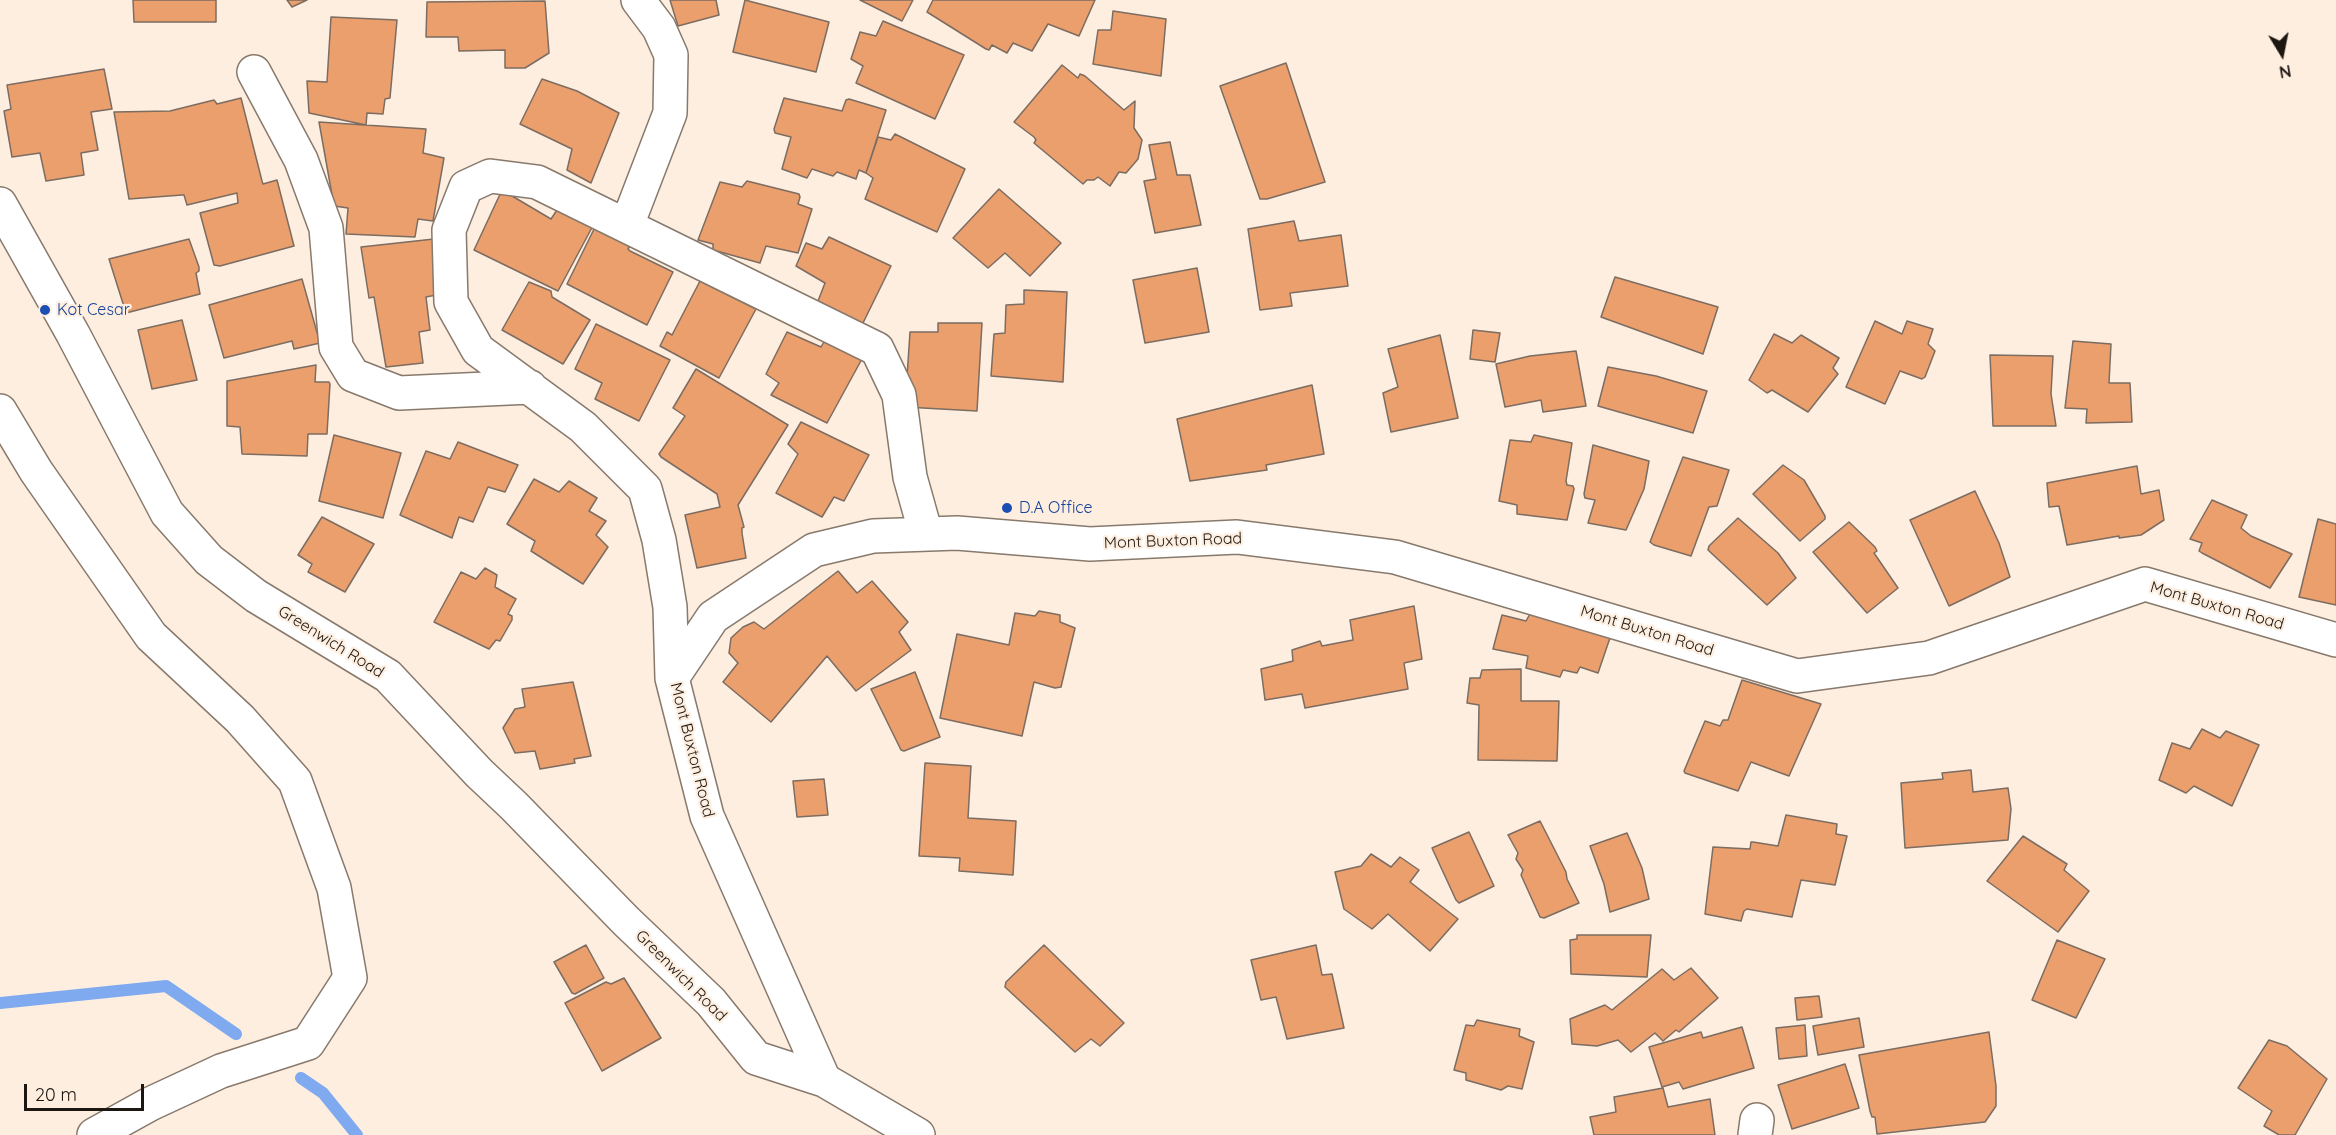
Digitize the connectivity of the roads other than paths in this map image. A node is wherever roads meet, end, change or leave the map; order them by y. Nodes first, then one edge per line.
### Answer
1 (638, 0) edge
2 (254, 72) dead end
3 (0, 204) edge
4 (627, 225) junction
5 (530, 387) junction
6 (0, 411) edge
7 (926, 534) junction
8 (2336, 640) edge
9 (672, 678) junction
10 (824, 1080) junction
11 (94, 1135) edge
12 (918, 1135) edge

1 - 4 street
2 - 5 street
3 - 10 street, Greenwich Road
4 - 5 street
4 - 7 street
5 - 9 street
6 - 11 street
7 - 8 street, Mont Buxton Road
7 - 9 street, Mont Buxton Road
9 - 10 street, Mont Buxton Road
10 - 12 street

